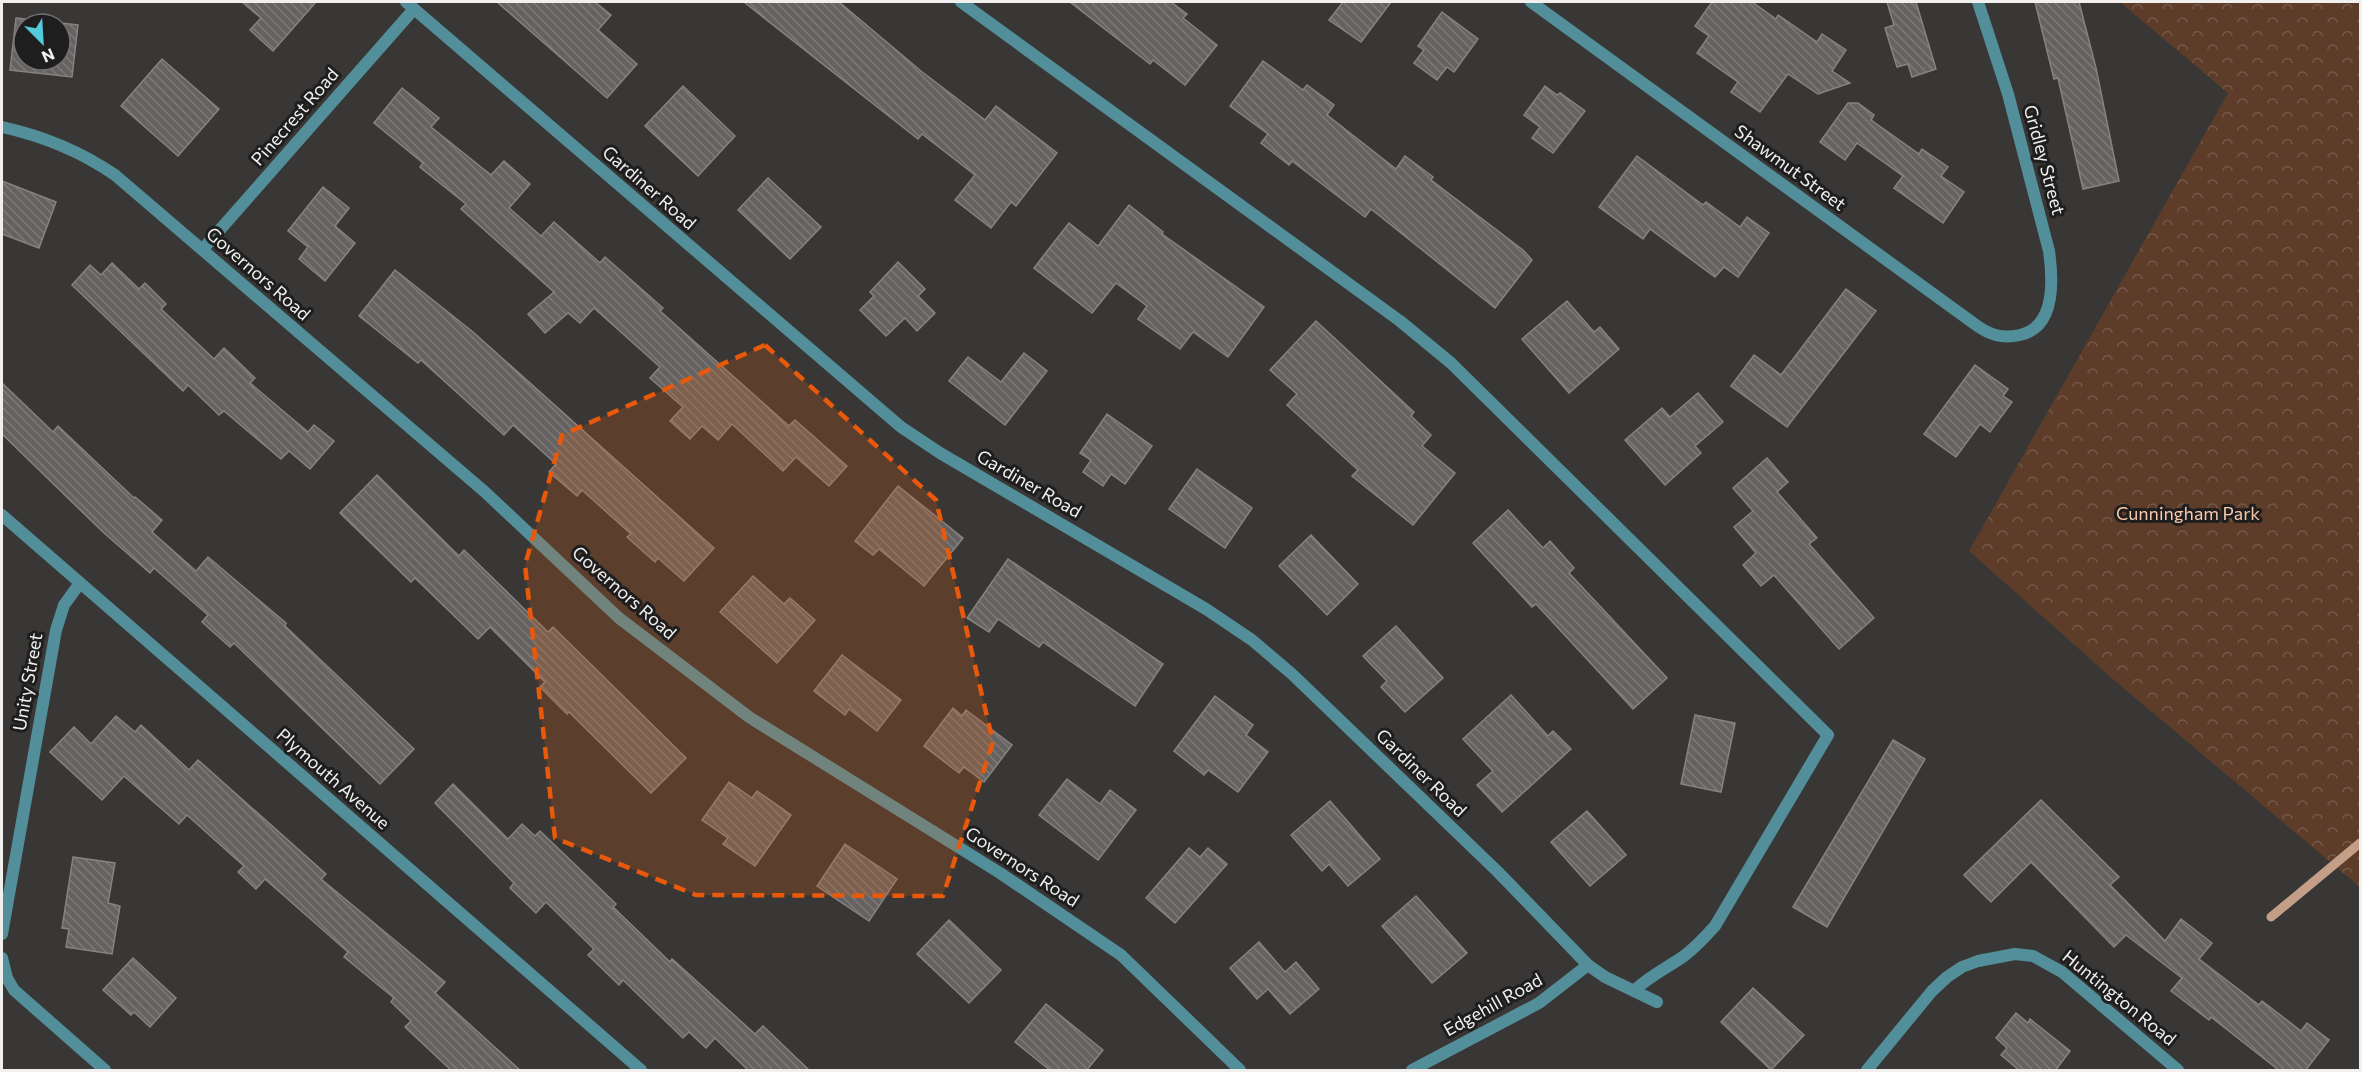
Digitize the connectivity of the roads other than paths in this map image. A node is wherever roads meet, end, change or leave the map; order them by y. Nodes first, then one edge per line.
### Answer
1 (962, 2) edge
2 (1531, 2) edge
3 (1978, 2) edge
4 (410, 5) edge
5 (2, 127) edge
6 (202, 249) junction
7 (2035, 328) joint
8 (2, 515) edge
9 (80, 583) junction
10 (2, 934) edge
11 (2, 958) edge
12 (1588, 965) junction
13 (1634, 991) junction
14 (1657, 1002) dead end
15 (105, 1071) edge
16 (641, 1071) edge
17 (1240, 1071) edge
18 (1412, 1071) edge
19 (1867, 1071) edge
20 (2178, 1071) edge

1 - 13 street
2 - 7 street, Shawmut Street
3 - 7 street, Gridley Street
4 - 6 street, Pinecrest Road
4 - 12 street, Gardiner Road
5 - 6 street, Governors Road
6 - 17 street, Governors Road
8 - 9 street, Plymouth Avenue
9 - 10 street, Unity Street
9 - 16 street, Plymouth Avenue
11 - 15 street
12 - 13 street, Gardiner Road
12 - 18 street, Edgehill Road
13 - 14 street, Gardiner Road
19 - 20 street, Huntington Road

